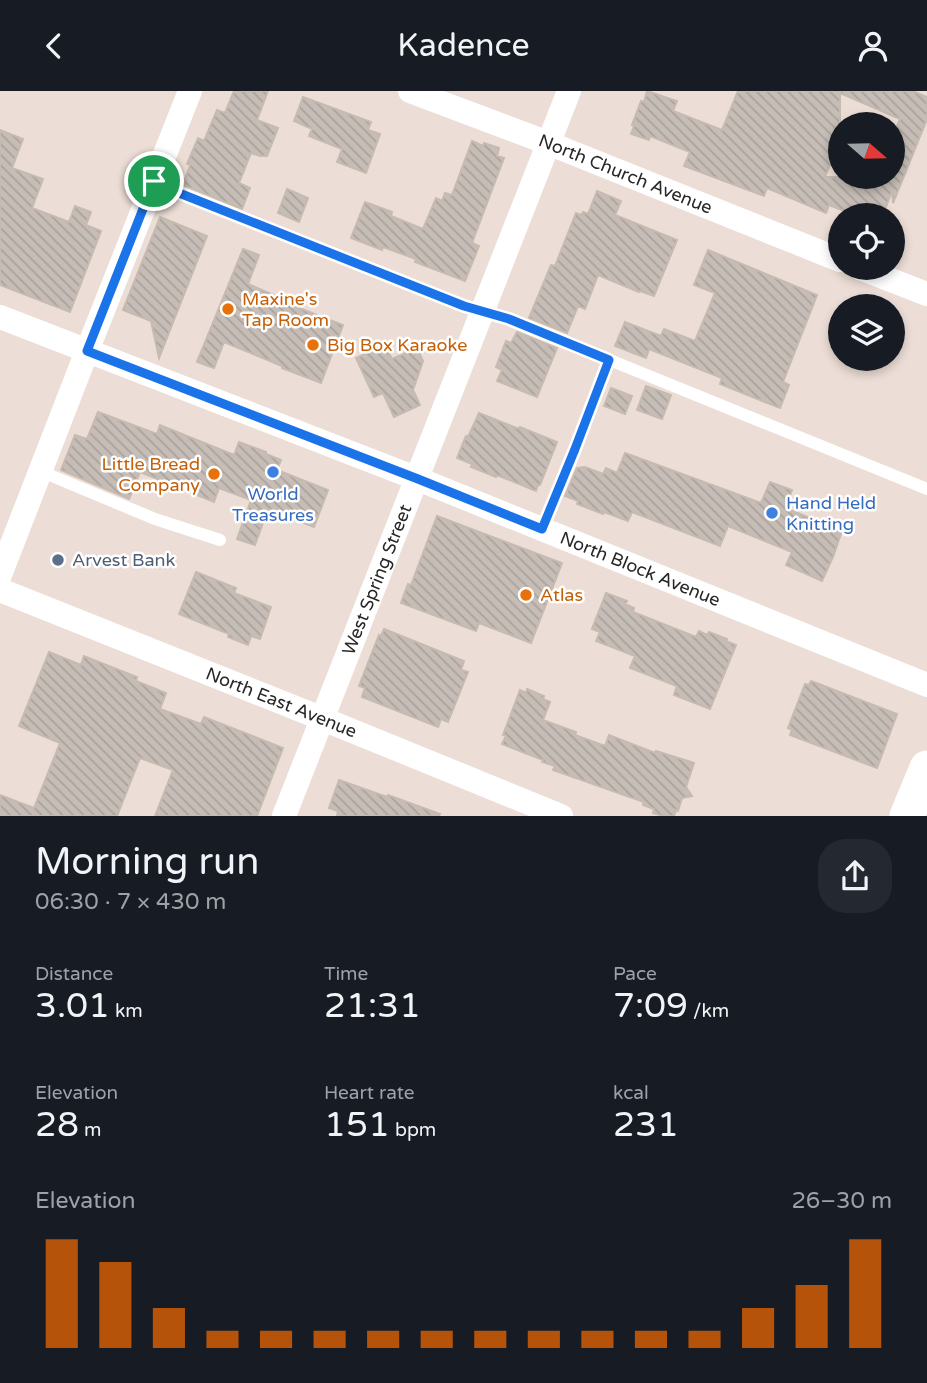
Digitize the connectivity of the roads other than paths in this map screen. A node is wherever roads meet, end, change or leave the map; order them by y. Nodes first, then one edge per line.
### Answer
1 (190, 91) edge
2 (410, 91) edge
3 (569, 91) edge
4 (548, 143) junction
5 (154, 181) junction
6 (828, 255) edge
7 (891, 280) edge
8 (927, 294) edge
9 (482, 311) junction
10 (0, 317) edge
11 (87, 351) junction
12 (609, 360) junction
13 (40, 471) junction
14 (418, 479) junction
15 (927, 489) edge
16 (542, 529) junction
17 (220, 540) dead end
18 (0, 575) edge
19 (0, 590) edge
20 (927, 685) edge
21 (323, 719) junction
22 (927, 768) edge
23 (285, 816) edge
24 (561, 816) edge
25 (907, 816) edge

1 - 5 street
2 - 4 street, North Church Avenue
3 - 4 street, West Spring Street
4 - 6 street, North Church Avenue
4 - 9 street, West Spring Street
5 - 9 lane
5 - 11 street
7 - 8 street
9 - 12 lane
9 - 14 street, West Spring Street
10 - 11 street, North Block Avenue
11 - 13 street
11 - 14 street, North Block Avenue
12 - 15 lane
12 - 16 lane
13 - 17 lane
13 - 18 street
14 - 16 street, North Block Avenue
14 - 21 street, West Spring Street
16 - 20 street, North Block Avenue
19 - 21 street, North East Avenue
21 - 23 street, West Spring Street
21 - 24 street, North East Avenue
22 - 25 street

